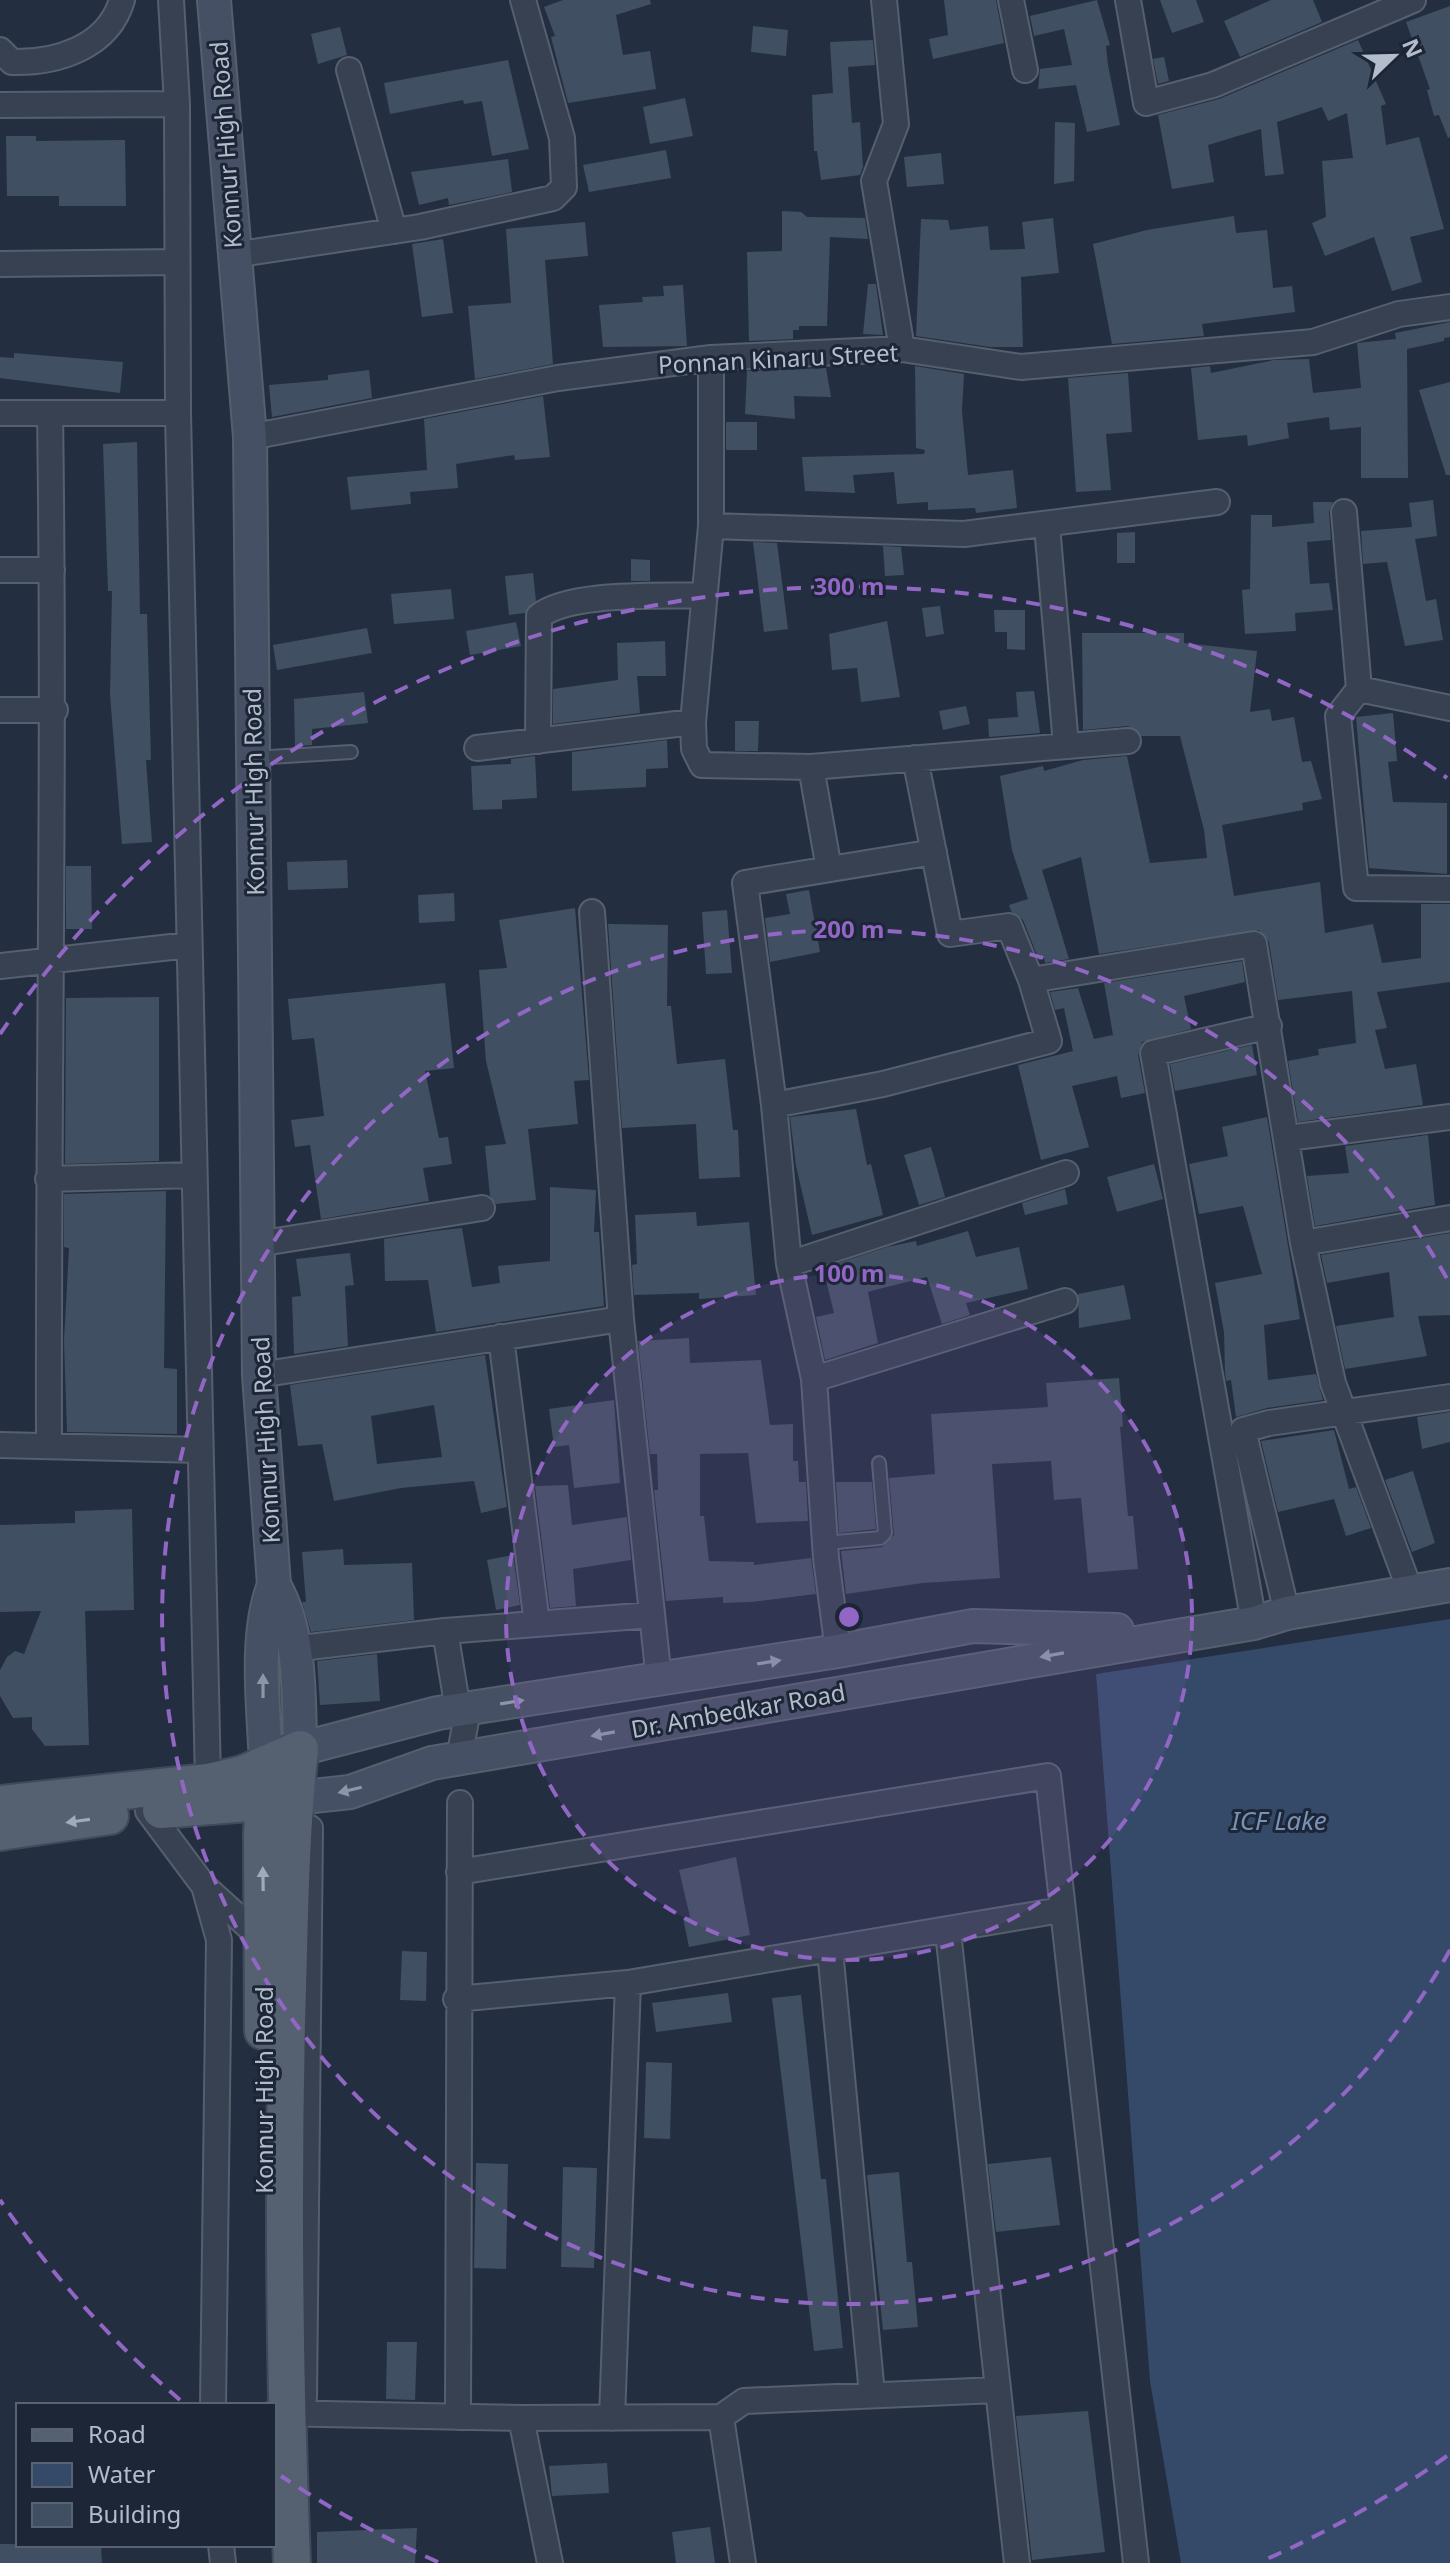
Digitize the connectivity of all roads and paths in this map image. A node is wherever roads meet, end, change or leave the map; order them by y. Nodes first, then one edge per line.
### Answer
1 (122, 0) edge
2 (171, 0) edge
3 (214, 0) edge
4 (523, 0) edge
5 (884, 0) edge
6 (1011, 0) edge
7 (1413, 0) edge
8 (1133, 2) edge
9 (0, 50) edge
10 (349, 70) dead end
11 (1025, 70) dead end
12 (177, 104) junction
13 (0, 105) edge
14 (394, 231) junction
15 (233, 255) junction
16 (177, 262) junction
17 (0, 264) edge
18 (1450, 307) edge
19 (902, 349) junction
20 (711, 358) junction
21 (0, 413) edge
22 (50, 413) junction
23 (178, 413) junction
24 (250, 437) junction
25 (1217, 502) dead end
26 (1344, 512) dead end
27 (711, 526) junction
28 (1047, 526) junction
29 (0, 570) edge
30 (52, 570) junction
31 (705, 595) junction
32 (1359, 689) junction
33 (1450, 708) edge
34 (0, 710) edge
35 (55, 710) junction
36 (693, 722) junction
37 (538, 741) junction
38 (1128, 741) dead end
39 (1066, 745) junction
40 (477, 748) dead end
41 (351, 752) dead end
42 (253, 758) junction
43 (915, 758) junction
44 (811, 767) junction
45 (934, 852) junction
46 (829, 869) junction
47 (1450, 889) edge
48 (592, 912) dead end
49 (189, 945) junction
50 (48, 960) junction
51 (0, 966) edge
52 (1031, 980) junction
53 (1269, 1026) junction
54 (774, 1105) junction
55 (1450, 1117) edge
56 (1288, 1138) junction
57 (1066, 1173) dead end
58 (194, 1175) junction
59 (48, 1179) junction
60 (482, 1208) dead end
61 (1450, 1218) edge
62 (1303, 1243) junction
63 (257, 1244) junction
64 (789, 1264) junction
65 (1065, 1301) dead end
66 (621, 1319) junction
67 (501, 1337) junction
68 (259, 1375) junction
69 (814, 1379) junction
70 (1450, 1397) edge
71 (1345, 1411) junction
72 (0, 1445) edge
73 (49, 1446) junction
74 (200, 1450) junction
75 (879, 1463) dead end
76 (825, 1543) junction
77 (274, 1585) junction
78 (1450, 1585) edge
79 (1411, 1593) junction
80 (1287, 1613) junction
81 (652, 1615) junction
82 (1254, 1623) junction
83 (537, 1624) junction
84 (445, 1631) junction
85 (1184, 1632) junction
86 (292, 1649) junction
87 (838, 1651) junction
88 (659, 1680) junction
89 (463, 1710) junction
90 (300, 1749) junction
91 (459, 1759) junction
92 (266, 1764) junction
93 (208, 1782) junction
94 (460, 1803) dead end
95 (0, 1804) edge
96 (289, 1810) junction
97 (148, 1811) junction
98 (0, 1832) edge
99 (459, 1872) junction
100 (204, 1886) junction
101 (1061, 1910) junction
102 (948, 1932) junction
103 (263, 1940) junction
104 (830, 1950) junction
105 (628, 1983) junction
106 (456, 1999) junction
107 (997, 2390) junction
108 (872, 2394) junction
109 (213, 2403) edge
110 (282, 2412) edge
111 (458, 2417) junction
112 (721, 2417) junction
113 (521, 2418) junction
114 (612, 2418) junction
115 (292, 2563) edge
116 (306, 2563) edge
117 (550, 2563) edge
118 (743, 2563) edge
119 (1017, 2563) edge
120 (1136, 2563) edge

1 - 9 street
2 - 12 street
3 - 15 main road, Konnur High Road
4 - 14 street
5 - 19 street
6 - 11 street
7 - 8 street
10 - 14 street
12 - 13 street
12 - 16 street
14 - 15 street
15 - 24 main road, Konnur High Road
16 - 17 street
16 - 23 street
18 - 19 street, Ponnan Kinaru Street
19 - 20 street, Ponnan Kinaru Street
20 - 24 street, Ponnan Kinaru Street
20 - 27 street
21 - 22 street
22 - 23 street
22 - 30 street
23 - 49 street
24 - 42 main road, Konnur High Road
25 - 28 street
26 - 32 street
27 - 28 street
27 - 31 street
28 - 39 street
29 - 30 street
30 - 35 street
31 - 36 street
31 - 37 street
32 - 33 street
32 - 47 street
34 - 35 street
35 - 50 street
36 - 37 street
36 - 44 street
37 - 40 street
38 - 39 street
39 - 43 street
41 - 42 lane
42 - 63 main road, Konnur High Road
43 - 44 street
43 - 45 street
44 - 46 street
45 - 46 street
45 - 52 street
46 - 54 street
48 - 66 street
49 - 50 street
49 - 58 street
50 - 51 street
50 - 59 street
52 - 53 street
52 - 54 street
53 - 56 street
53 - 82 street
54 - 64 street
55 - 56 street
56 - 62 street
57 - 64 street
58 - 59 street
58 - 74 street
59 - 73 street
60 - 63 street
61 - 62 street
62 - 71 street
63 - 68 main road, Konnur High Road
64 - 69 street
65 - 69 street
66 - 67 street
66 - 81 street
67 - 68 street
67 - 83 street
68 - 77 main road, Konnur High Road
69 - 76 street
70 - 71 street
71 - 79 street
71 - 80 street
72 - 73 street
73 - 74 street
74 - 93 street
75 - 76 lane
76 - 87 street
77 - 86 main road, Konnur High Road
92 -> 77 main road, Konnur High Road
78 - 79 main road, Dr. Ambedkar Road
79 - 80 main road, Dr. Ambedkar Road
80 - 82 main road, Dr. Ambedkar Road
81 - 83 street
81 - 88 street
82 - 85 main road, Dr. Ambedkar Road
83 - 84 street
84 - 86 street
84 - 89 street
85 - 87 main road, Dr. Ambedkar Road
85 -> 91 main road, Dr. Ambedkar Road
86 - 90 main road, Konnur High Road
88 -> 87 main road, Dr. Ambedkar Road
89 -> 88 main road, Dr. Ambedkar Road
89 - 90 main road, Dr. Ambedkar Road
89 - 91 street
90 - 92 main road
90 - 96 main road
91 -> 96 main road, Dr. Ambedkar Road
92 - 93 main road
92 - 96 main road, Konnur High Road
93 - 95 main road
94 - 99 street
96 - 97 main road
103 -> 96 main road, Konnur High Road
96 - 110 main road
97 -> 98 main road
97 - 100 street
99 - 101 street
99 - 106 street
100 - 103 street
100 - 109 street
101 - 102 street
101 - 120 street
102 - 104 street
102 - 107 street
103 - 110 main road, Konnur High Road
104 - 105 street
104 - 108 street
105 - 106 street
105 - 114 street
106 - 111 street
107 - 108 street
107 - 119 street
108 - 112 street
110 - 111 street
110 - 115 main road
110 - 116 street
111 - 113 street
112 - 114 street
112 - 118 street
113 - 114 street
113 - 117 street

